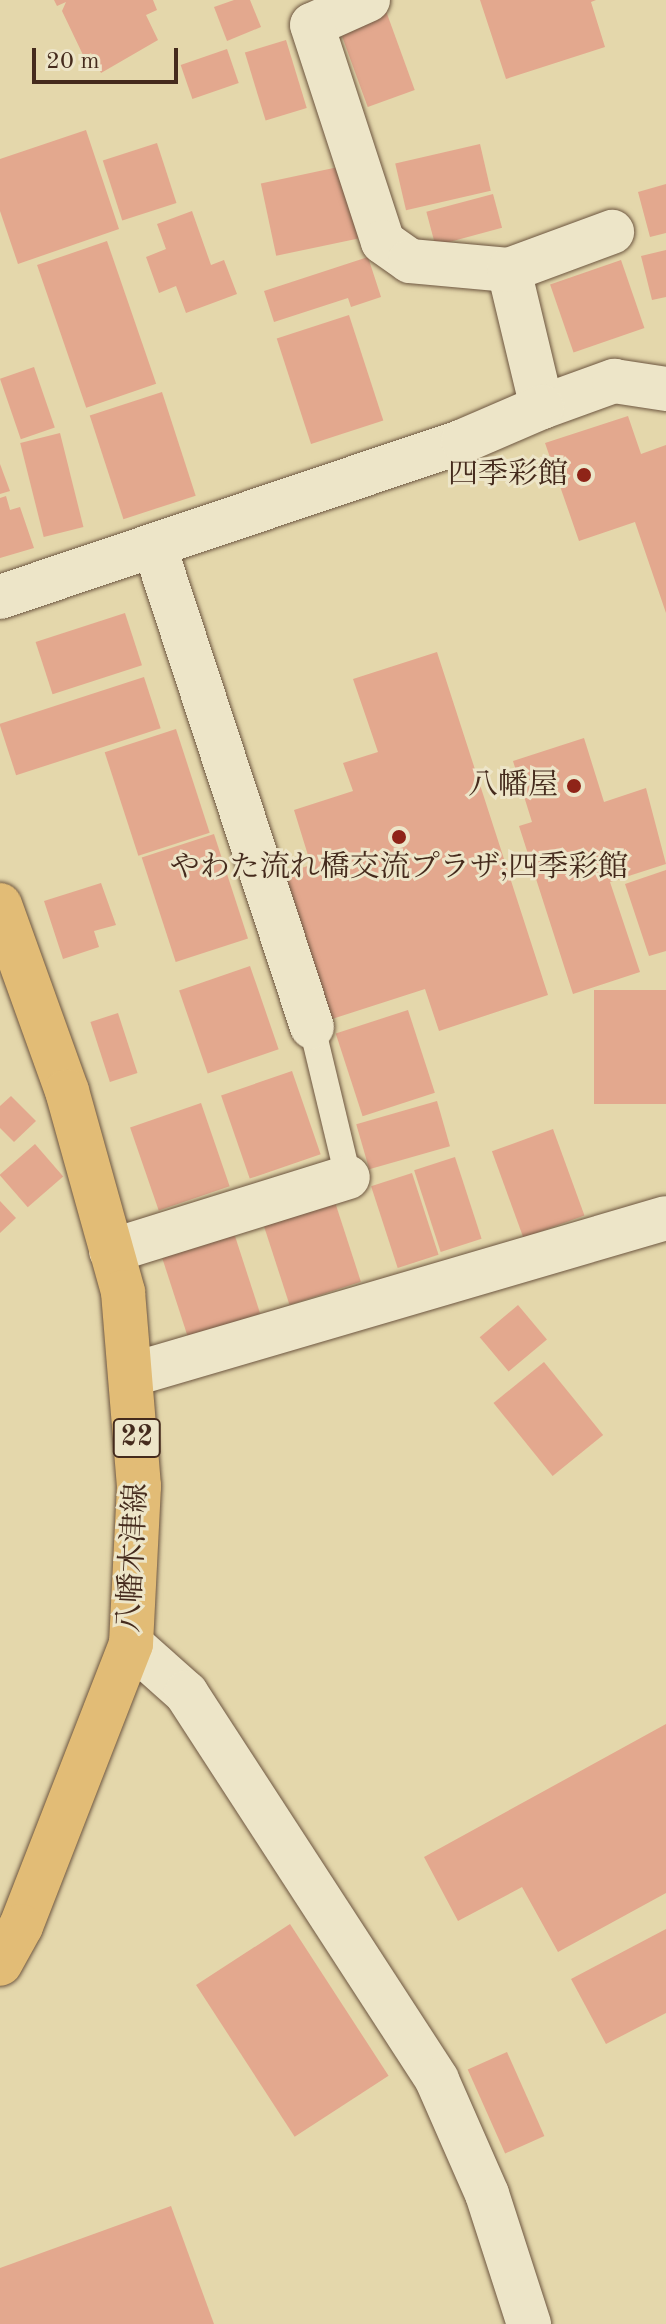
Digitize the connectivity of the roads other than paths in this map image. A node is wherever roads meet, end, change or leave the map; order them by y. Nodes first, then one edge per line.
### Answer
1 (368, 0) edge
2 (612, 232) dead end
3 (509, 270) junction
4 (666, 389) edge
5 (542, 407) junction
6 (155, 548) junction
7 (0, 597) edge
8 (0, 905) edge
9 (312, 1027) joint
10 (348, 1177) joint
11 (666, 1218) edge
12 (111, 1251) junction
13 (134, 1374) junction
14 (131, 1644) junction
15 (0, 1964) edge
16 (529, 2324) edge

1 - 3 street
2 - 3 street
3 - 5 street
4 - 5 street
5 - 6 street
6 - 7 street
6 - 9 street
8 - 12 main road, 八幡木津線 / 22
9 - 10 lane
10 - 12 street
11 - 13 street
12 - 13 main road, 八幡木津線 / 22
13 - 14 main road, 八幡木津線 / 22
14 - 15 main road, 八幡木津線 / 22
14 - 16 street

